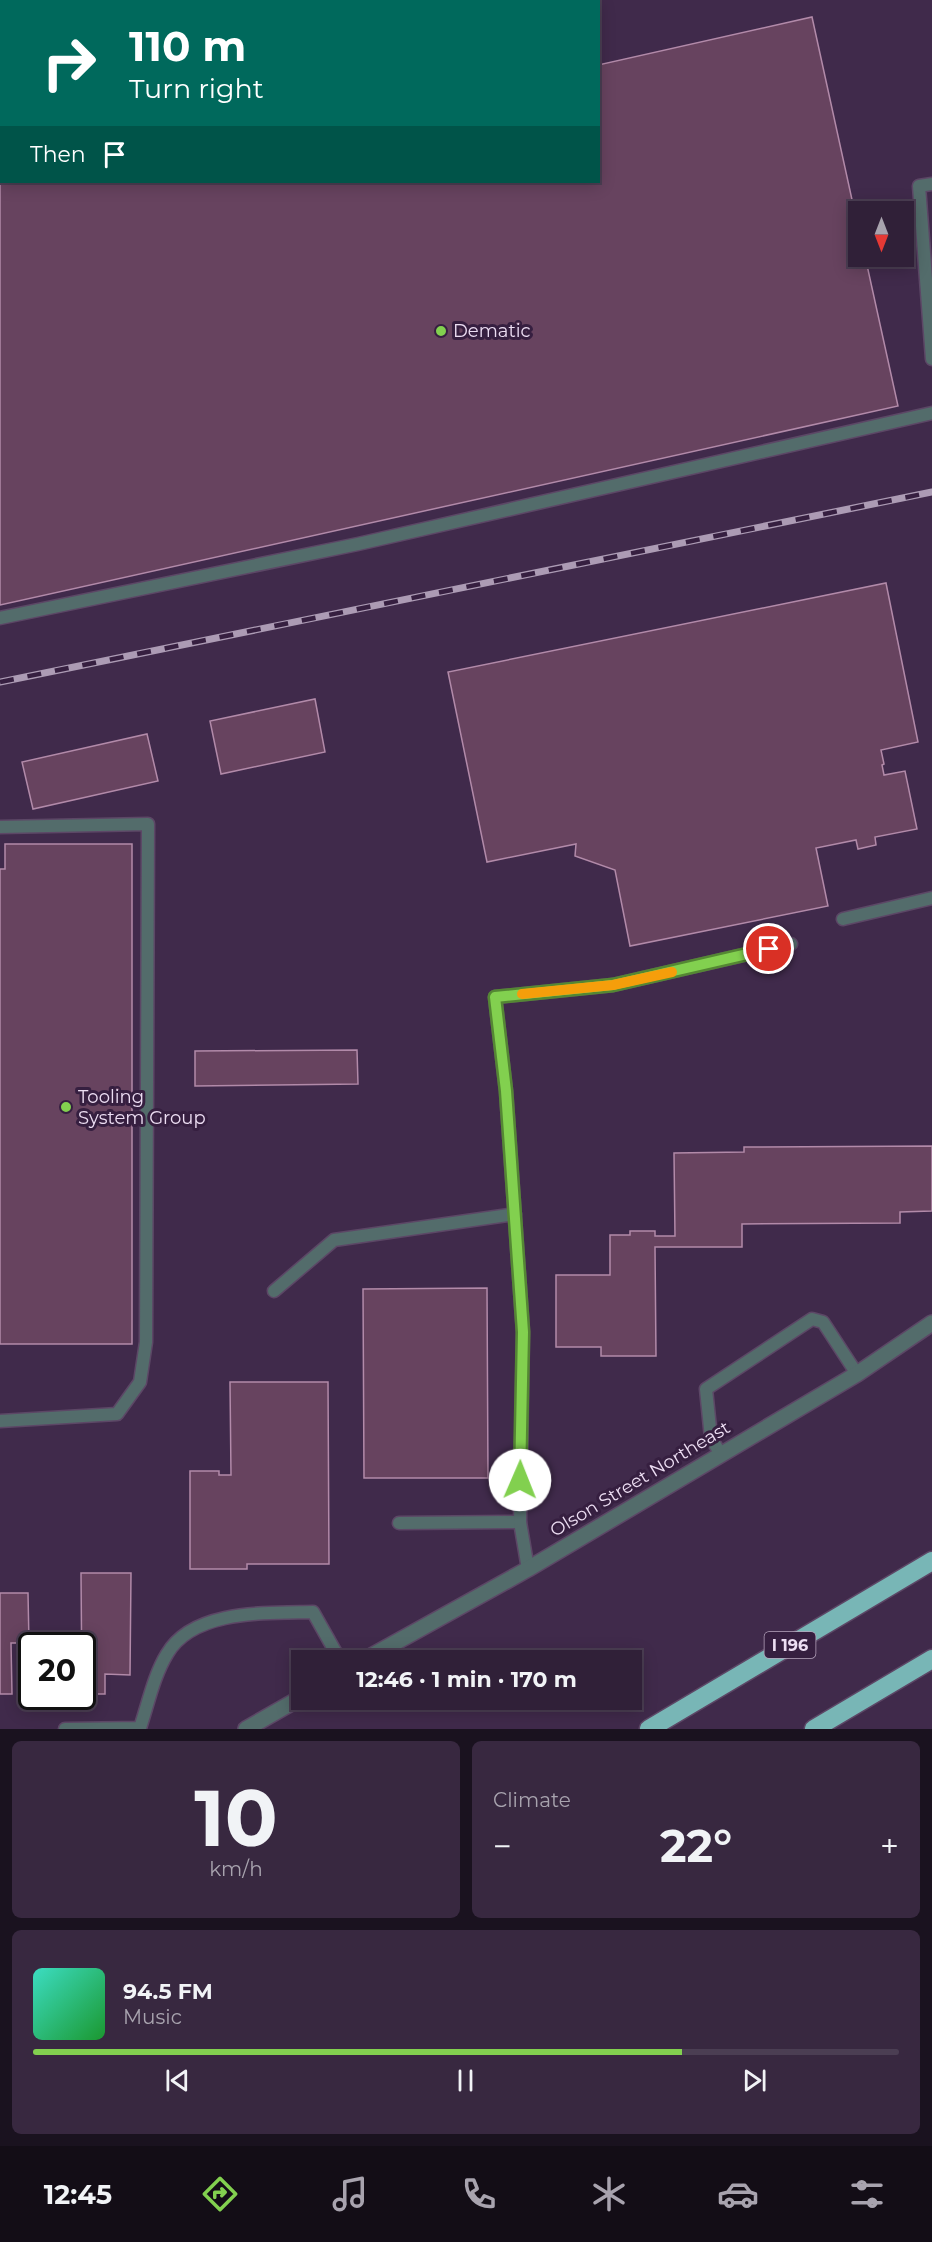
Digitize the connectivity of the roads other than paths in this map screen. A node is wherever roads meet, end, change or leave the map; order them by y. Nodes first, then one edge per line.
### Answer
1 (932, 184) edge
2 (932, 358) edge
3 (932, 413) edge
4 (0, 618) edge
5 (0, 827) edge
6 (932, 898) edge
7 (843, 919) dead end
8 (791, 944) dead end
9 (515, 1214) junction
10 (274, 1291) dead end
11 (932, 1323) edge
12 (856, 1374) junction
13 (0, 1421) edge
14 (720, 1453) junction
15 (520, 1522) junction
16 (399, 1523) dead end
17 (932, 1561) edge
18 (528, 1569) junction
19 (334, 1650) edge
20 (382, 1650) edge
21 (932, 1659) edge
22 (291, 1703) edge
23 (140, 1728) edge
24 (65, 1729) edge
25 (246, 1729) edge
26 (649, 1729) edge
27 (814, 1729) edge

1 - 2 lane
3 - 4 lane
5 - 13 lane
6 - 7 lane
8 - 9 lane
9 - 10 lane
9 - 15 lane
11 - 12 street, Olson Street Northeast
12 - 14 street, Olson Street Northeast
12 - 14 lane
14 - 18 street, Olson Street Northeast
15 - 16 lane
15 - 18 lane
17 - 26 highway, I 196
18 - 20 street, Olson Street Northeast
19 - 23 lane
21 - 27 highway
22 - 25 street
23 - 24 lane

